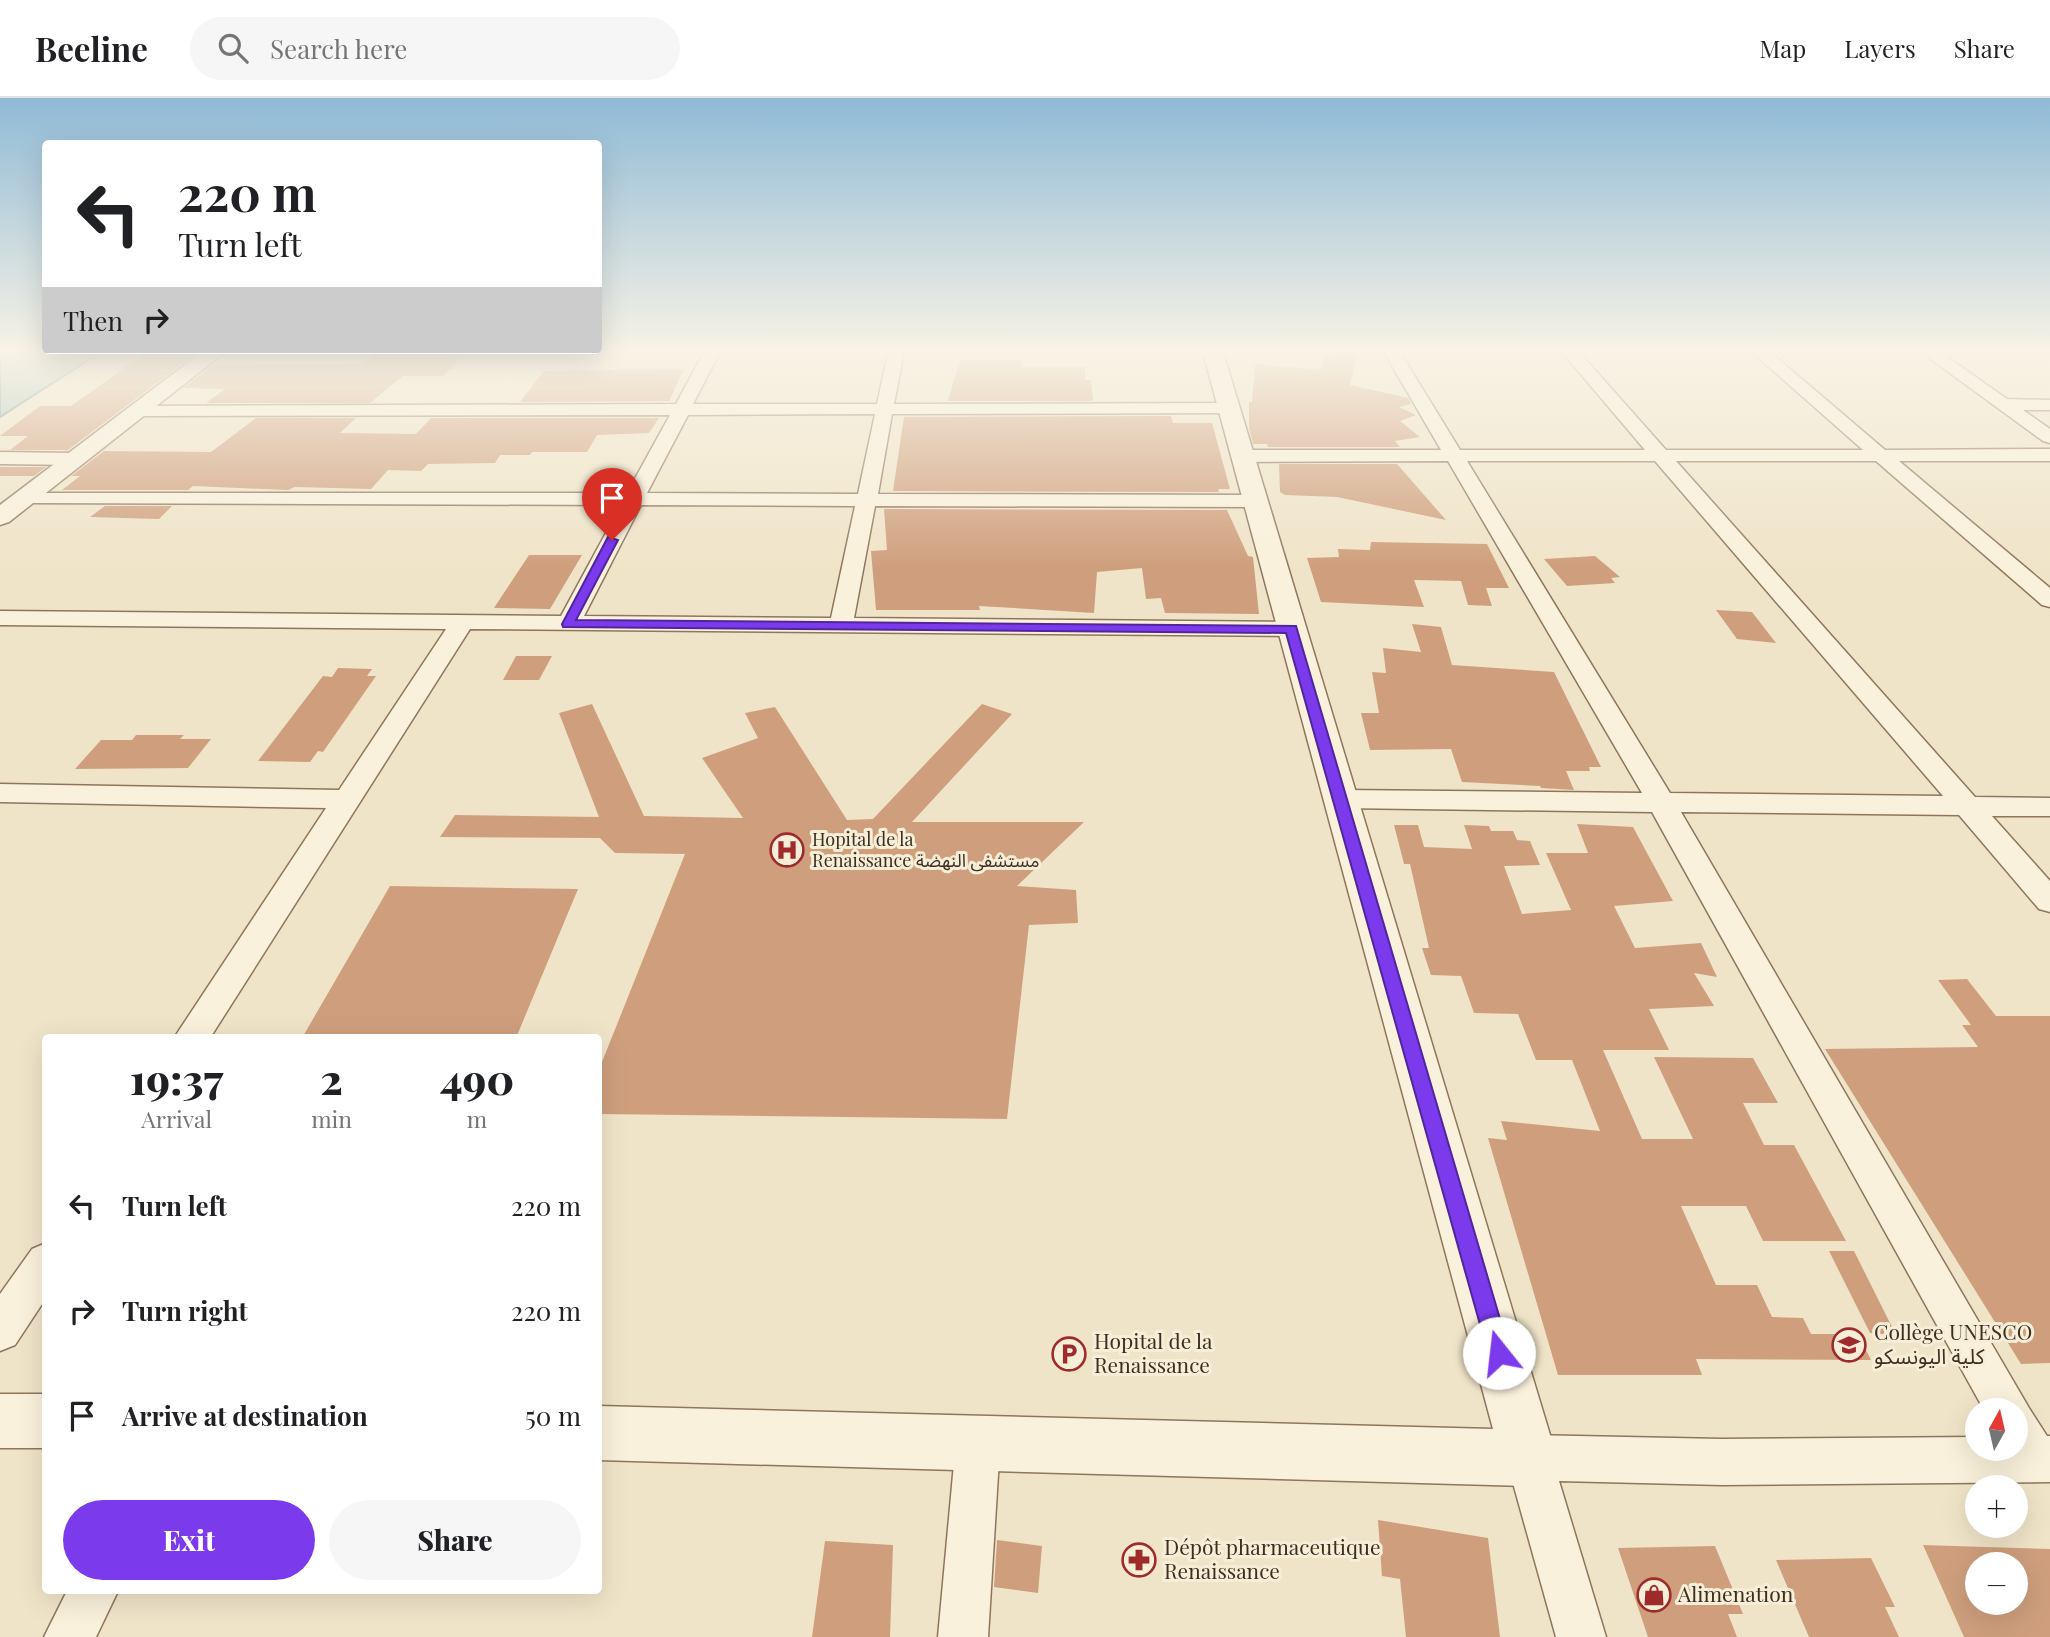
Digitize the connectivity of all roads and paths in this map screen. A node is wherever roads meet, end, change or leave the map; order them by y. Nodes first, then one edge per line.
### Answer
1 (123, 424) edge
2 (674, 424) edge
3 (882, 424) edge
4 (1233, 424) edge
5 (1433, 424) edge
6 (1634, 424) edge
7 (1842, 424) edge
8 (2032, 424) edge
9 (2050, 437) edge
10 (1662, 455) junction
11 (1878, 455) junction
12 (2050, 455) edge
13 (1242, 456) junction
14 (1452, 456) junction
15 (0, 458) edge
16 (76, 459) junction
17 (26, 497) junction
18 (635, 498) junction
19 (867, 499) junction
20 (1256, 501) junction
21 (0, 517) edge
22 (2050, 600) edge
23 (0, 618) edge
24 (462, 623) junction
25 (568, 624) junction
26 (841, 626) junction
27 (1292, 629) junction
28 (0, 793) edge
29 (347, 799) junction
30 (1341, 799) junction
31 (1662, 804) junction
32 (1968, 807) junction
33 (2050, 807) edge
34 (2050, 901) edge
35 (194, 1034) edge
36 (42, 1268) edge
37 (0, 1330) edge
38 (2001, 1398) edge
39 (0, 1421) edge
40 (42, 1421) edge
41 (602, 1433) edge
42 (978, 1442) junction
43 (2034, 1447) edge
44 (1529, 1458) junction
45 (92, 1594) edge
46 (69, 1637) edge
47 (963, 1637) edge
48 (1581, 1637) edge

1 - 16 street
2 - 18 street
3 - 19 street
4 - 13 street
5 - 14 street
6 - 10 street
7 - 11 street
8 - 9 street
10 - 11 street
10 - 14 street
10 - 32 street
11 - 12 street
11 - 22 street
13 - 14 street
13 - 20 street
14 - 31 street
15 - 16 street
16 - 17 street
17 - 18 street
17 - 21 street
18 - 19 street
18 - 25 street
19 - 20 street
19 - 26 street
20 - 27 street
23 - 24 street
24 - 25 street
24 - 29 street
25 - 26 street
26 - 27 street
27 - 30 street
28 - 29 street
29 - 35 street
30 - 31 street
30 - 44 street
31 - 32 street
31 - 38 street
32 - 33 street
32 - 34 street
36 - 37 street
39 - 40 street
41 - 42 street
42 - 44 street
42 - 47 street
43 - 44 street
44 - 48 street
45 - 46 street

